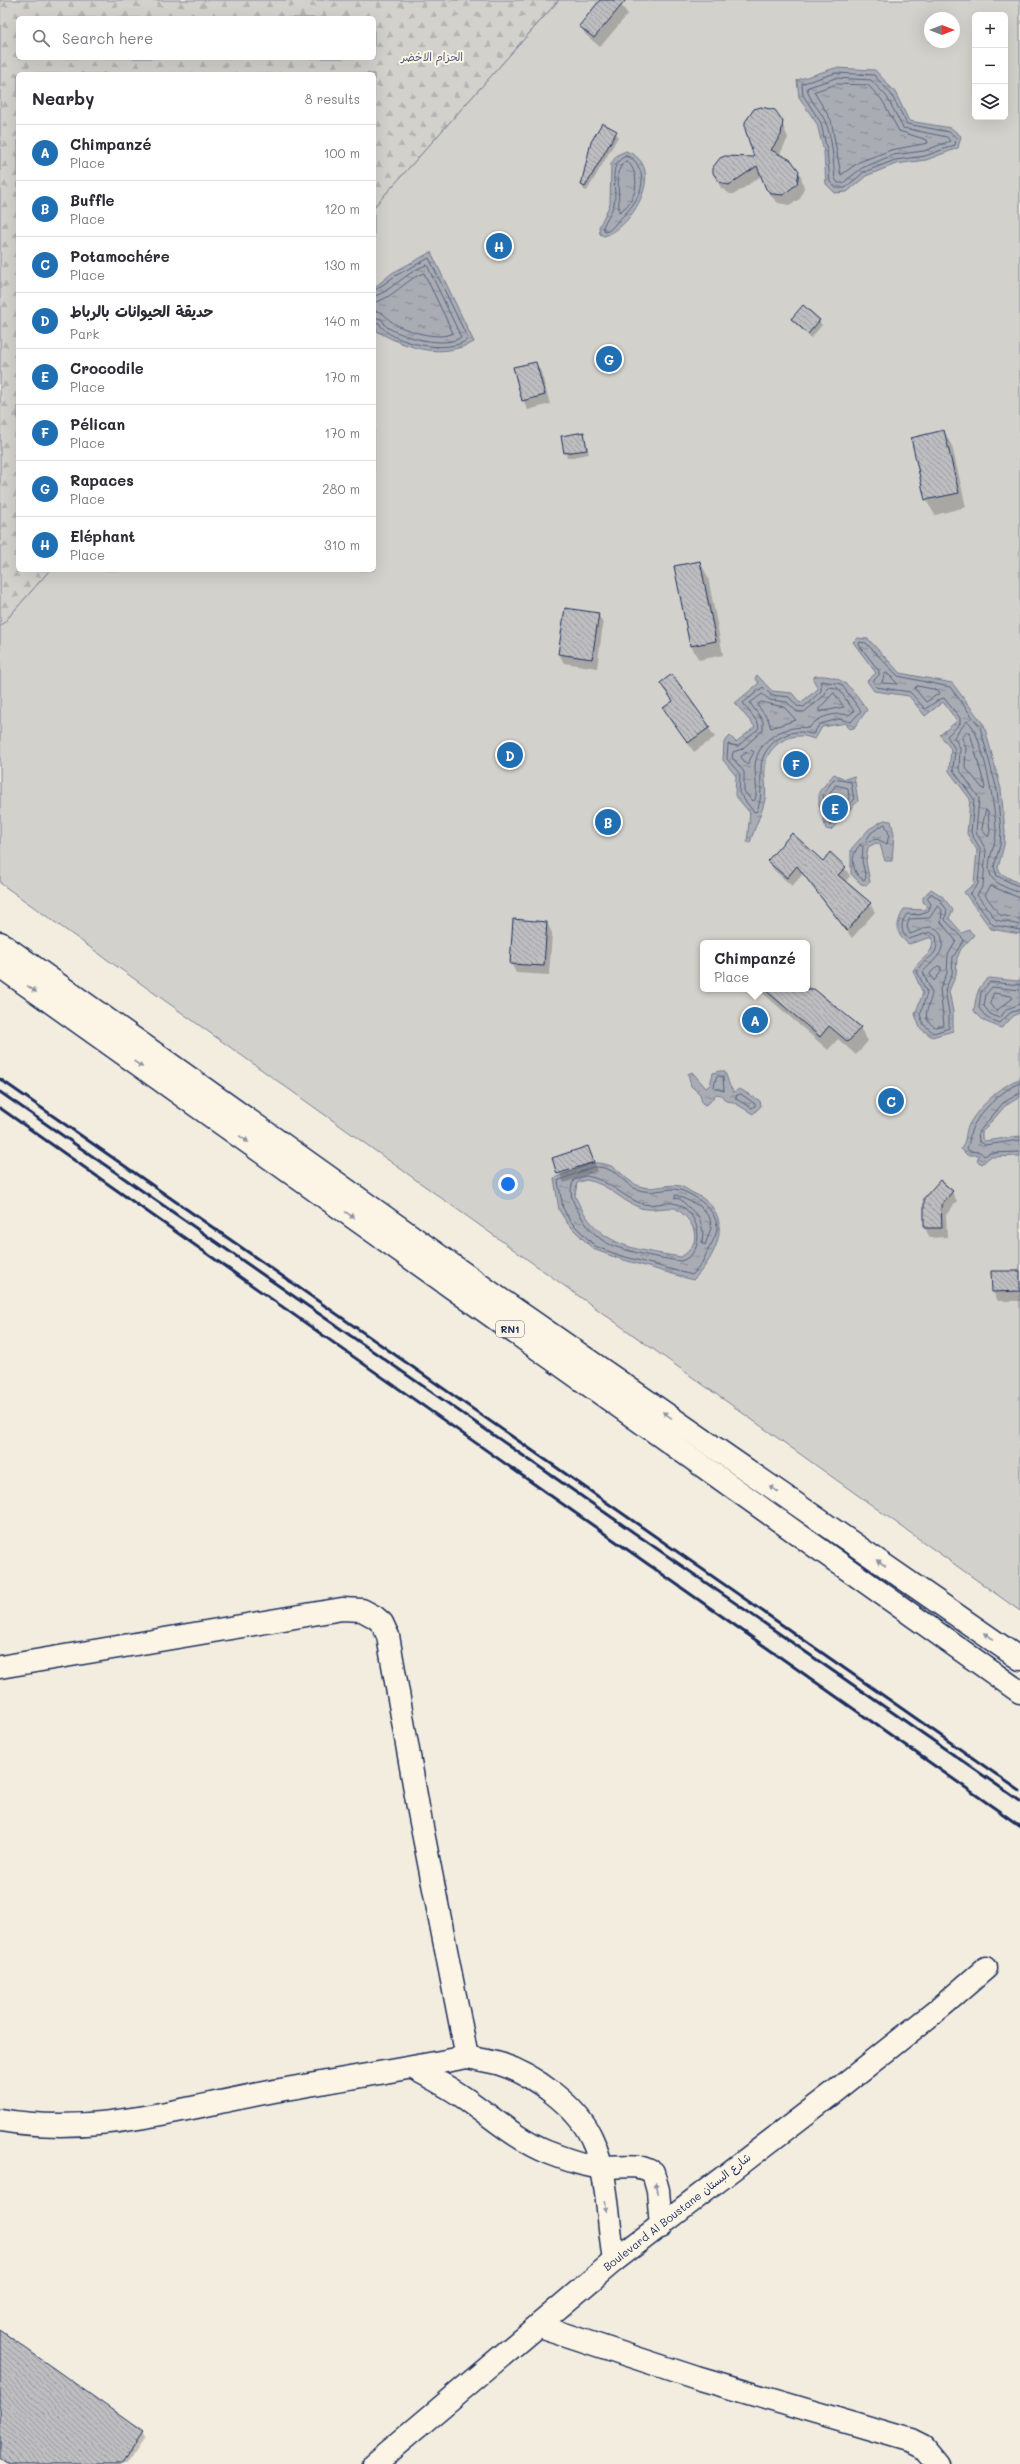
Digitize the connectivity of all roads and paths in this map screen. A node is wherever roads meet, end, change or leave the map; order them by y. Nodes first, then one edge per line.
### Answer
1 (0, 943) edge
2 (0, 966) edge
3 (1020, 1659) edge
4 (0, 1667) edge
5 (1020, 1692) edge
6 (986, 1968) dead end
7 (467, 2057) junction
8 (413, 2068) junction
9 (0, 2120) edge
10 (601, 2167) junction
11 (661, 2227) junction
12 (614, 2261) junction
13 (539, 2326) junction
14 (374, 2464) edge
15 (938, 2464) edge

3 -> 1 main road, RN1
2 -> 5 main road, RN1
4 - 7 main road
6 - 11 main road, Boulevard Al Boustane شارع البستان
7 - 8 main road
7 - 10 main road
8 - 9 main road
8 - 10 main road
11 -> 10 main road
10 -> 12 main road
11 - 12 main road, Boulevard Al Boustane شارع البستان
12 - 13 main road, Boulevard Al Boustane شارع البستان
13 - 14 main road, Boulevard Al Boustane شارع البستان
13 - 15 main road

